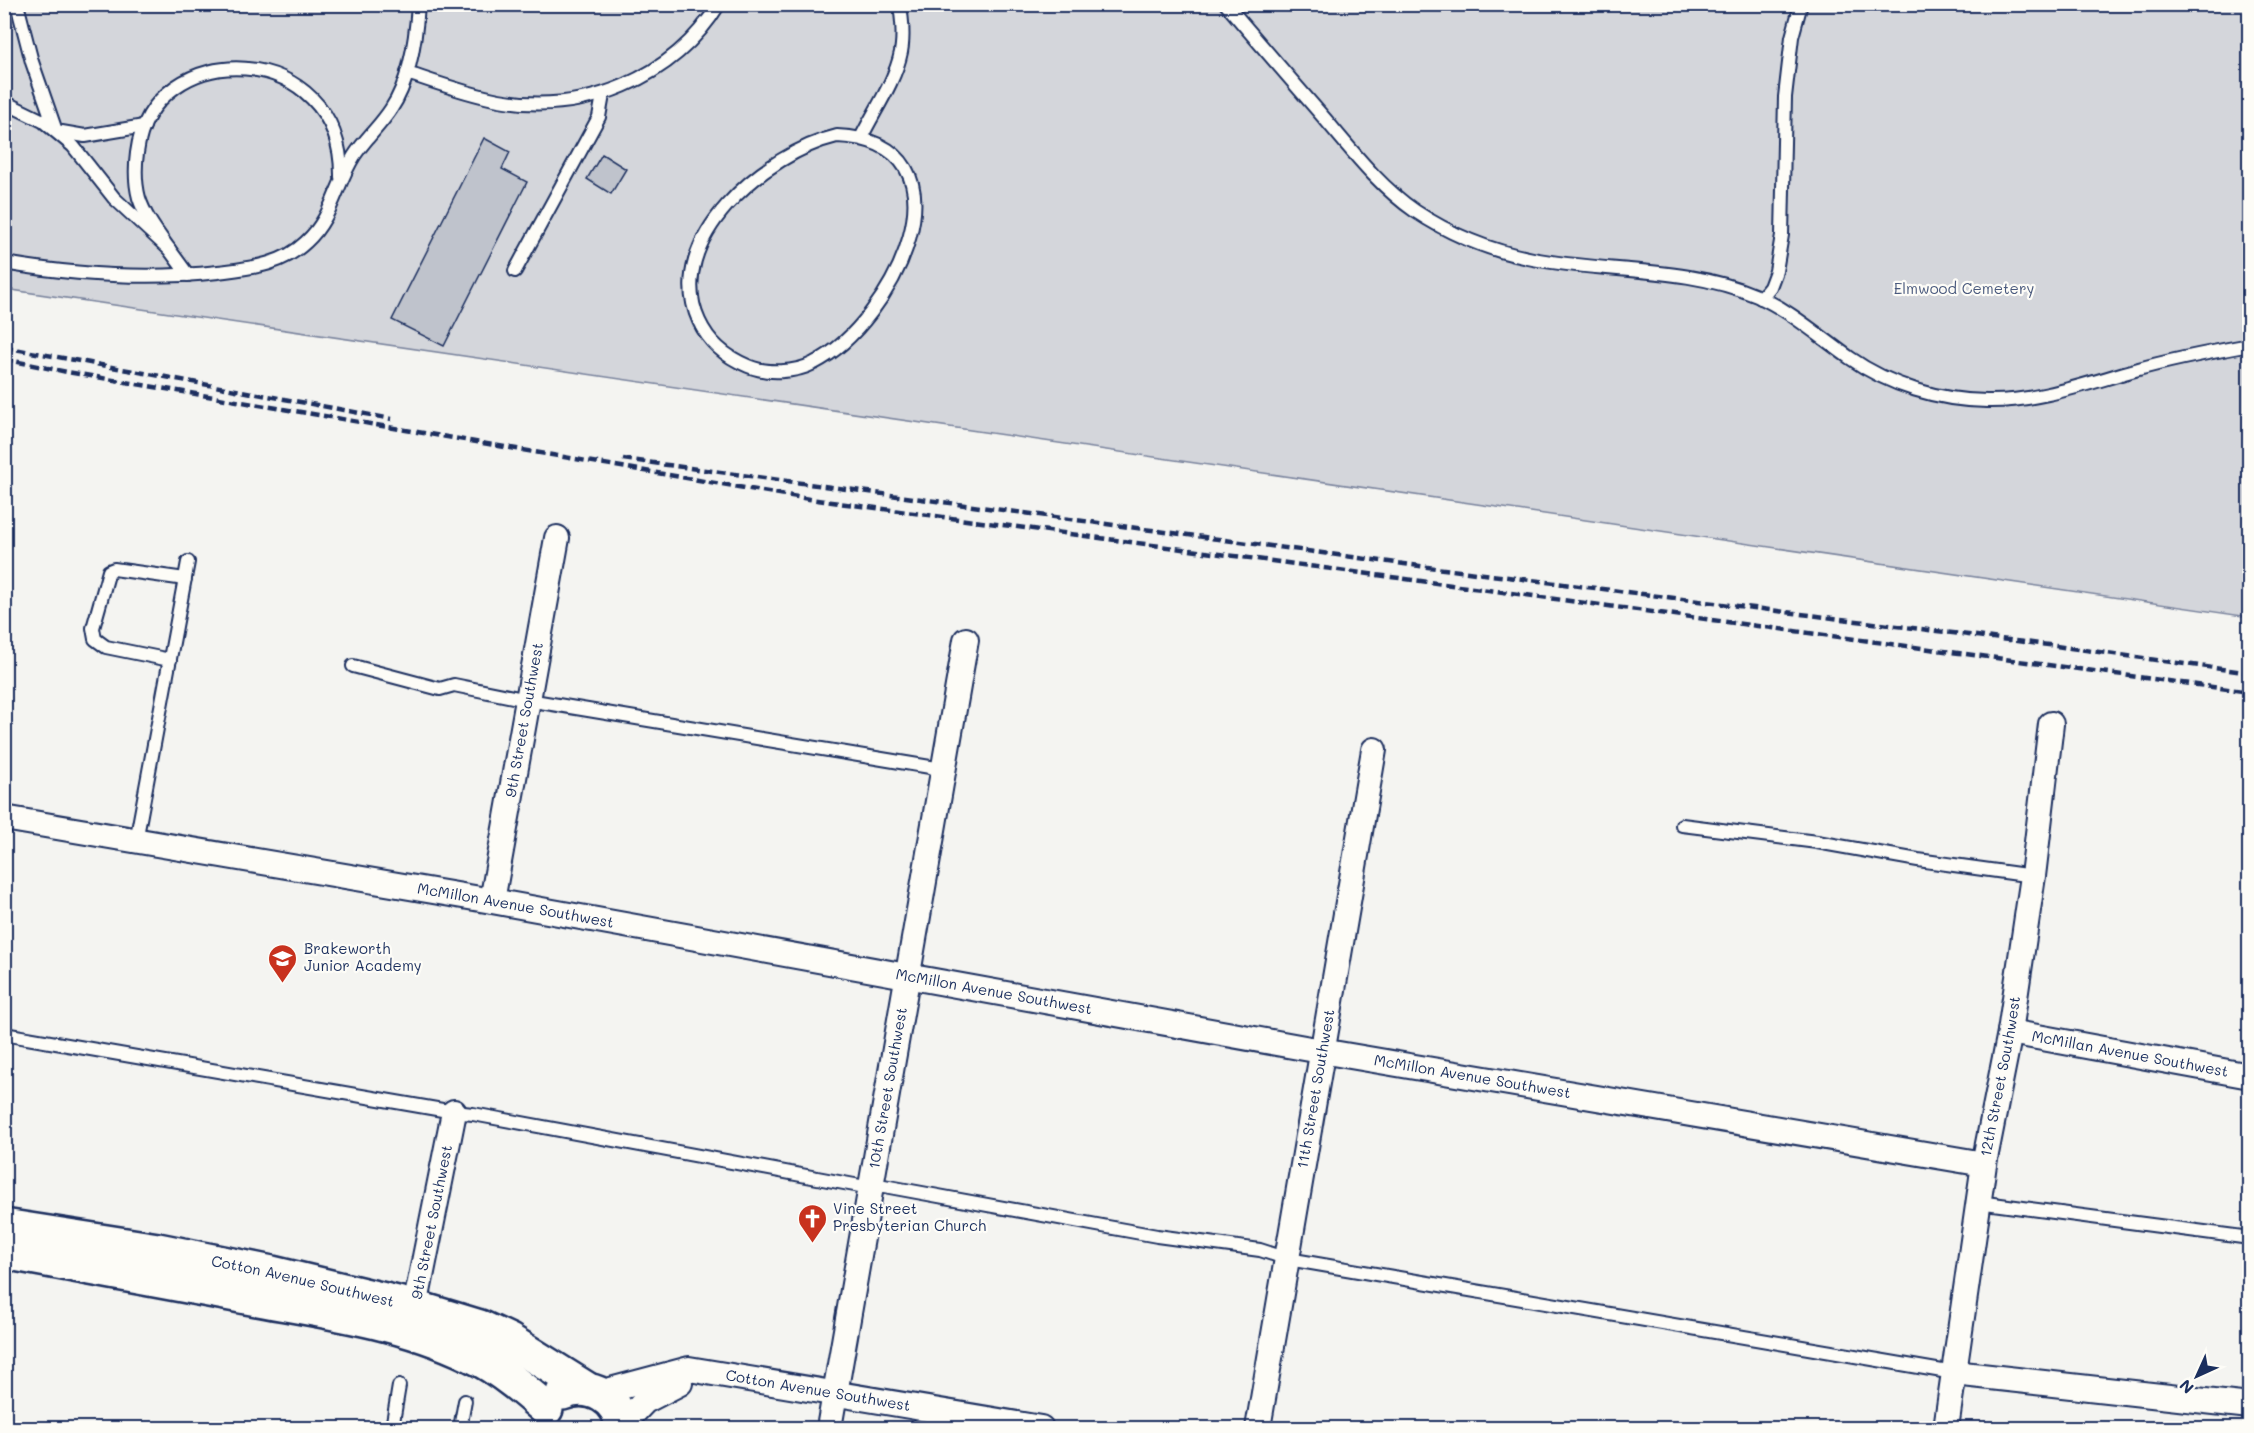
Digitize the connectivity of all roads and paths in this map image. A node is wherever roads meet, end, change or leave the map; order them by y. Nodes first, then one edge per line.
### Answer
1 (17, 4) edge
2 (418, 4) edge
3 (719, 4) edge
4 (900, 4) edge
5 (1226, 4) edge
6 (1801, 4) edge
7 (407, 73) junction
8 (603, 95) junction
9 (4, 102) edge
10 (144, 126) junction
11 (56, 131) junction
12 (861, 138) junction
13 (341, 180) junction
14 (169, 249) junction
15 (4, 263) edge
16 (515, 272) dead end
17 (188, 275) junction
18 (1761, 298) junction
19 (2250, 345) edge
20 (557, 538) dead end
21 (188, 562) dead end
22 (185, 579) junction
23 (966, 640) dead end
24 (170, 660) junction
25 (353, 666) dead end
26 (528, 700) junction
27 (2051, 724) dead end
28 (1374, 750) dead end
29 (942, 769) junction
30 (4, 818) edge
31 (1682, 825) dead end
32 (136, 841) junction
33 (2032, 876) junction
34 (492, 902) junction
35 (908, 977) junction
36 (2010, 1032) junction
37 (4, 1034) edge
38 (1321, 1051) junction
39 (2250, 1076) edge
40 (454, 1112) junction
41 (1984, 1164) junction
42 (872, 1186) junction
43 (1978, 1202) junction
44 (4, 1226) edge
45 (2250, 1238) edge
46 (4, 1252) edge
47 (1288, 1259) junction
48 (412, 1319) junction
49 (701, 1372) junction
50 (1954, 1374) junction
51 (399, 1386) dead end
52 (592, 1390) junction
53 (836, 1393) junction
54 (465, 1401) dead end
55 (2250, 1406) edge
56 (543, 1419) edge
57 (622, 1427) edge
58 (392, 1428) edge
59 (460, 1428) edge
60 (830, 1428) edge
61 (1041, 1428) edge
62 (1258, 1428) edge
63 (1946, 1428) edge

1 - 11 lane
2 - 7 lane
3 - 8 lane
4 - 12 lane
5 - 18 lane
6 - 18 lane
7 - 8 lane
7 - 13 lane
8 - 16 lane
9 - 11 lane
10 - 11 lane
10 - 13 lane
10 - 14 lane
11 - 14 lane
12 - 12 lane
13 - 17 lane
14 - 17 lane
15 - 17 lane
18 - 19 lane
20 - 26 street, 9th Street Southwest
21 - 22 lane
22 - 24 lane
22 - 24 lane
23 - 29 street, 10th Street Southwest
24 - 32 lane
25 - 26 lane
26 - 29 lane
26 - 34 street, 9th Street Southwest
27 - 33 street, 12th Street Southwest
28 - 38 street, 11th Street Southwest
29 - 35 street, 10th Street Southwest
30 - 32 street, McMillon Avenue Southwest
31 - 33 lane
32 - 34 street, McMillon Avenue Southwest
33 - 36 street, 12th Street Southwest
34 - 35 street, McMillon Avenue Southwest
35 - 38 street, McMillon Avenue Southwest
35 - 42 street, 10th Street Southwest
36 - 39 street, McMillan Avenue Southwest
36 - 41 street, 12th Street Southwest
37 - 40 lane
38 - 41 street, McMillon Avenue Southwest
38 - 47 street, 11th Street Southwest
40 - 42 lane
40 - 48 street, 9th Street Southwest
41 - 43 street, 12th Street Southwest
42 - 47 lane
42 - 53 street, 10th Street Southwest
43 - 45 lane
43 - 50 street, 12th Street Southwest
44 - 48 street, Cotton Avenue Southwest
46 - 48 street, Cotton Avenue Southwest
47 - 50 lane
47 - 62 street, 11th Street Southwest
48 - 52 street, Cotton Avenue Southwest
48 - 56 street, Cotton Avenue Southwest
49 - 52 street, Cotton Avenue Southwest
49 - 53 street, Cotton Avenue Southwest
49 - 57 street
50 - 55 street
50 - 63 street, 12th Street Southwest
51 - 58 lane
52 - 56 street
52 - 57 street
53 - 60 street, 10th Street Southwest
53 - 61 street, Cotton Avenue Southwest
54 - 59 lane

